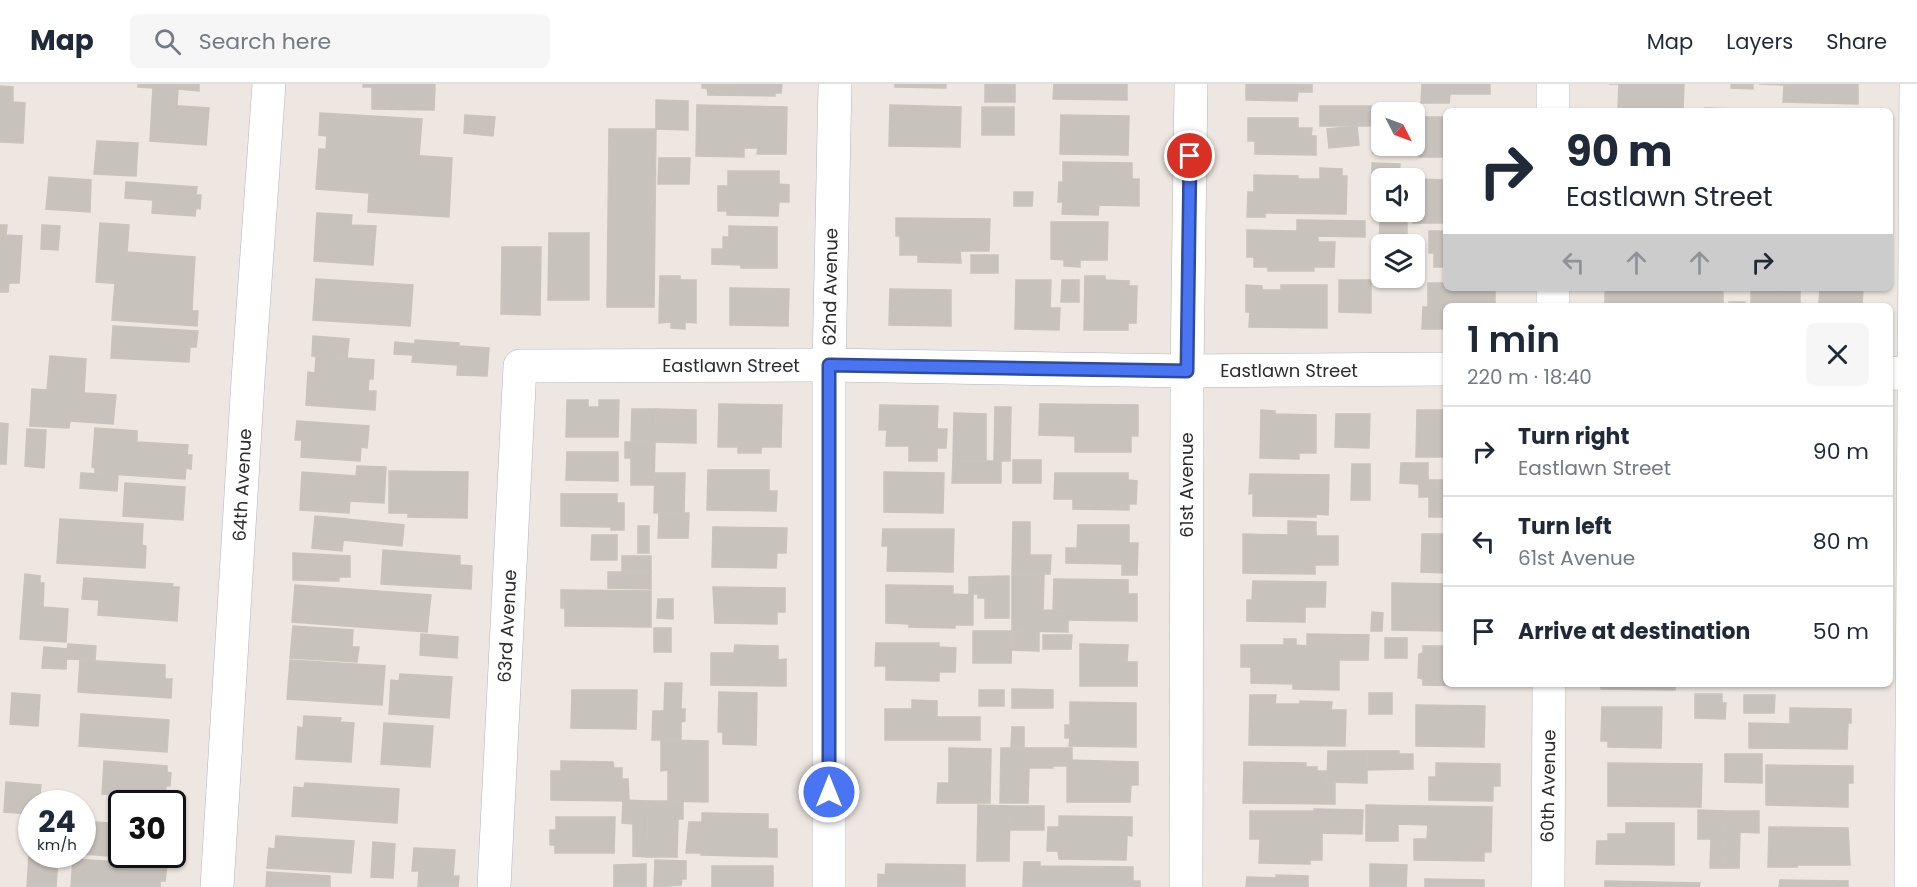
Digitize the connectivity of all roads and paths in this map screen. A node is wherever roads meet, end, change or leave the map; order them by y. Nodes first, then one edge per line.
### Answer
1 (269, 84) edge
2 (835, 84) edge
3 (1191, 84) edge
4 (1553, 84) edge
5 (1916, 84) edge
6 (1553, 108) edge
7 (829, 365) junction
8 (520, 366) joint
9 (1443, 369) edge
10 (1187, 371) junction
11 (1907, 373) edge
12 (1550, 687) edge
13 (218, 887) edge
14 (494, 887) edge
15 (829, 887) edge
16 (1186, 887) edge
17 (1548, 887) edge
18 (1911, 887) edge

1 - 13 street, 64th Avenue
2 - 7 street, 62nd Avenue
3 - 10 street, 61st Avenue
4 - 6 street
5 - 11 street
7 - 8 street, Eastlawn Street
7 - 10 street, Eastlawn Street
7 - 15 street, 62nd Avenue
8 - 14 street, 63rd Avenue
9 - 10 street, Eastlawn Street
10 - 16 street, 61st Avenue
11 - 18 street
12 - 17 street, 60th Avenue

